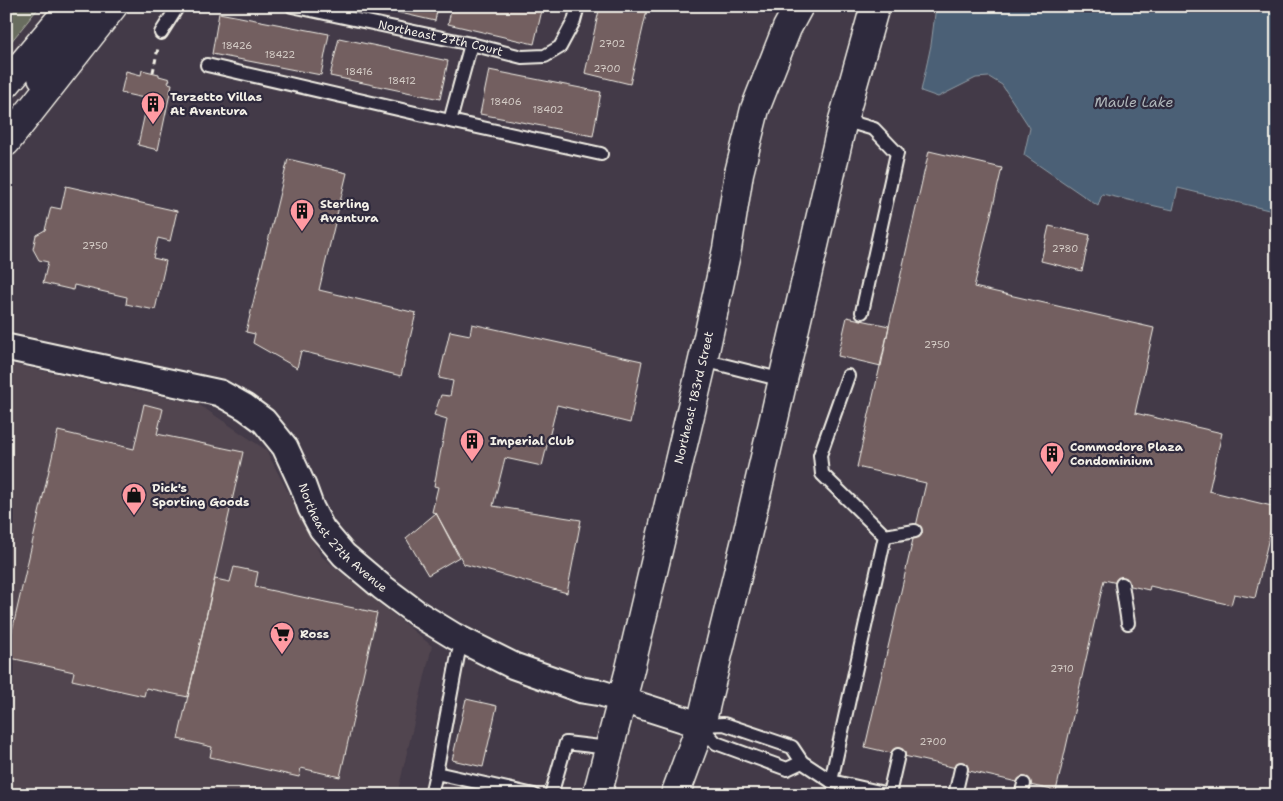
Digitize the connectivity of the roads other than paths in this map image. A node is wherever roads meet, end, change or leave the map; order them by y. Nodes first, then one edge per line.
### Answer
1 (70, 6) edge
2 (78, 6) edge
3 (113, 6) edge
4 (178, 6) edge
5 (292, 6) edge
6 (578, 6) edge
7 (799, 6) edge
8 (853, 6) edge
9 (875, 6) edge
10 (161, 33) road end
11 (471, 44) junction
12 (862, 52) junction
13 (207, 65) dead end
14 (6, 84) edge
15 (843, 120) junction
16 (450, 121) junction
17 (10, 137) edge
18 (601, 154) dead end
19 (862, 312) dead end
20 (6, 347) edge
21 (703, 360) junction
22 (848, 376) dead end
23 (783, 380) junction
24 (915, 531) dead end
25 (885, 536) junction
26 (1122, 584) dead end
27 (1128, 624) dead end
28 (463, 640) junction
29 (622, 700) junction
30 (701, 725) junction
31 (610, 748) junction
32 (898, 755) dead end
33 (802, 762) junction
34 (961, 769) dead end
35 (436, 773) junction
36 (831, 781) junction
37 (891, 794) edge
38 (431, 795) edge
39 (534, 795) edge
40 (551, 795) edge
41 (597, 795) edge
42 (675, 795) edge
43 (955, 795) edge

1 - 14 street
2 - 17 street
3 - 17 street
4 - 10 lane
5 - 11 lane, Northeast 27th Court
6 - 11 lane, Northeast 27th Court
7 - 21 street, Northeast 183rd Street
8 - 12 street
9 - 12 street
11 - 16 lane
12 - 15 street
13 - 16 lane
15 - 19 lane
15 - 23 street
16 - 18 lane
20 - 28 street, Northeast 27th Avenue
21 - 23 lane
21 - 29 street, Northeast 183rd Street
22 - 25 lane
23 - 30 street
24 - 25 lane
25 - 36 lane
26 - 27 lane
28 - 29 street, Northeast 27th Avenue
28 - 35 lane
29 - 30 street, Northeast 27th Avenue
29 - 31 street, Northeast 183rd Street
30 - 33 lane
30 - 33 lane
30 - 42 street
31 - 40 lane
31 - 41 street, Northeast 183rd Street
32 - 37 lane
33 - 36 lane
34 - 43 lane
35 - 38 lane
35 - 39 lane
36 - 37 lane

